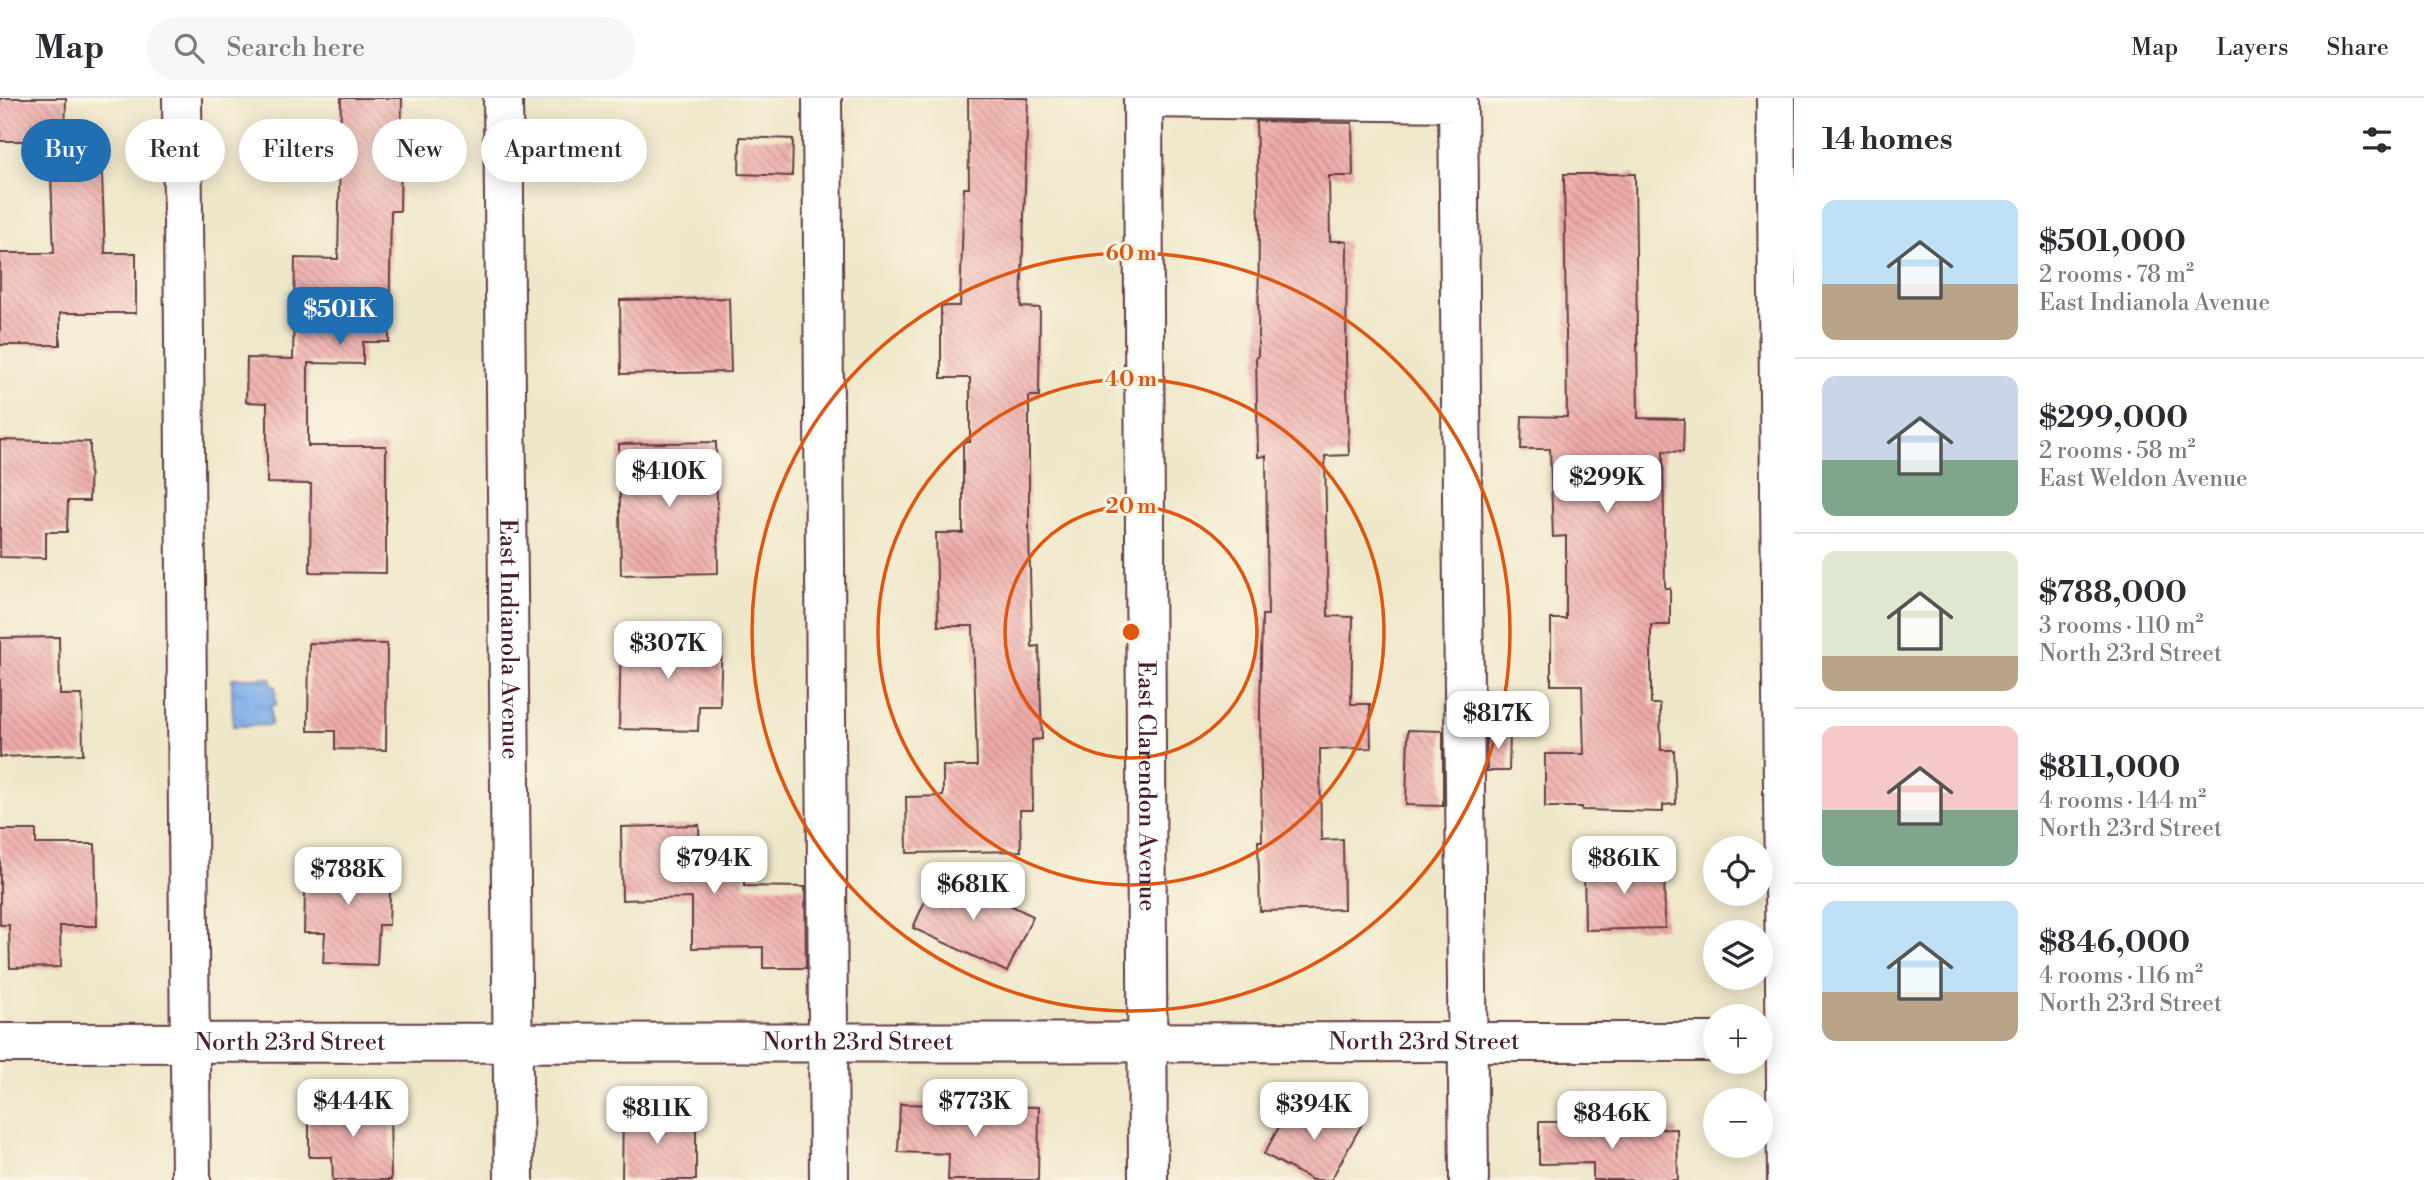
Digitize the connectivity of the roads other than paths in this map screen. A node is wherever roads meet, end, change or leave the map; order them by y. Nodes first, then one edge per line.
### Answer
1 (182, 98) edge
2 (503, 98) edge
3 (822, 98) edge
4 (1143, 98) edge
5 (1776, 98) edge
6 (1147, 1042) junction
7 (1467, 1042) junction
8 (1703, 1042) edge
9 (1780, 1042) edge
10 (189, 1043) junction
11 (513, 1043) junction
12 (828, 1043) junction
13 (0, 1044) edge
14 (191, 1180) edge
15 (514, 1180) edge
16 (829, 1180) edge
17 (1148, 1180) edge
18 (1469, 1180) edge
19 (1787, 1180) edge

1 - 10 street
2 - 11 street, East Indianola Avenue
3 - 12 street
4 - 6 street, East Clarendon Avenue
4 - 7 street
5 - 9 street
6 - 7 street, North 23rd Street
6 - 12 street, North 23rd Street
6 - 17 street, East Clarendon Avenue
7 - 8 street, North 23rd Street
7 - 18 street
9 - 19 street
10 - 11 street, North 23rd Street
10 - 13 street, North 23rd Street
10 - 14 street
11 - 12 street, North 23rd Street
11 - 15 street, East Indianola Avenue
12 - 16 street

